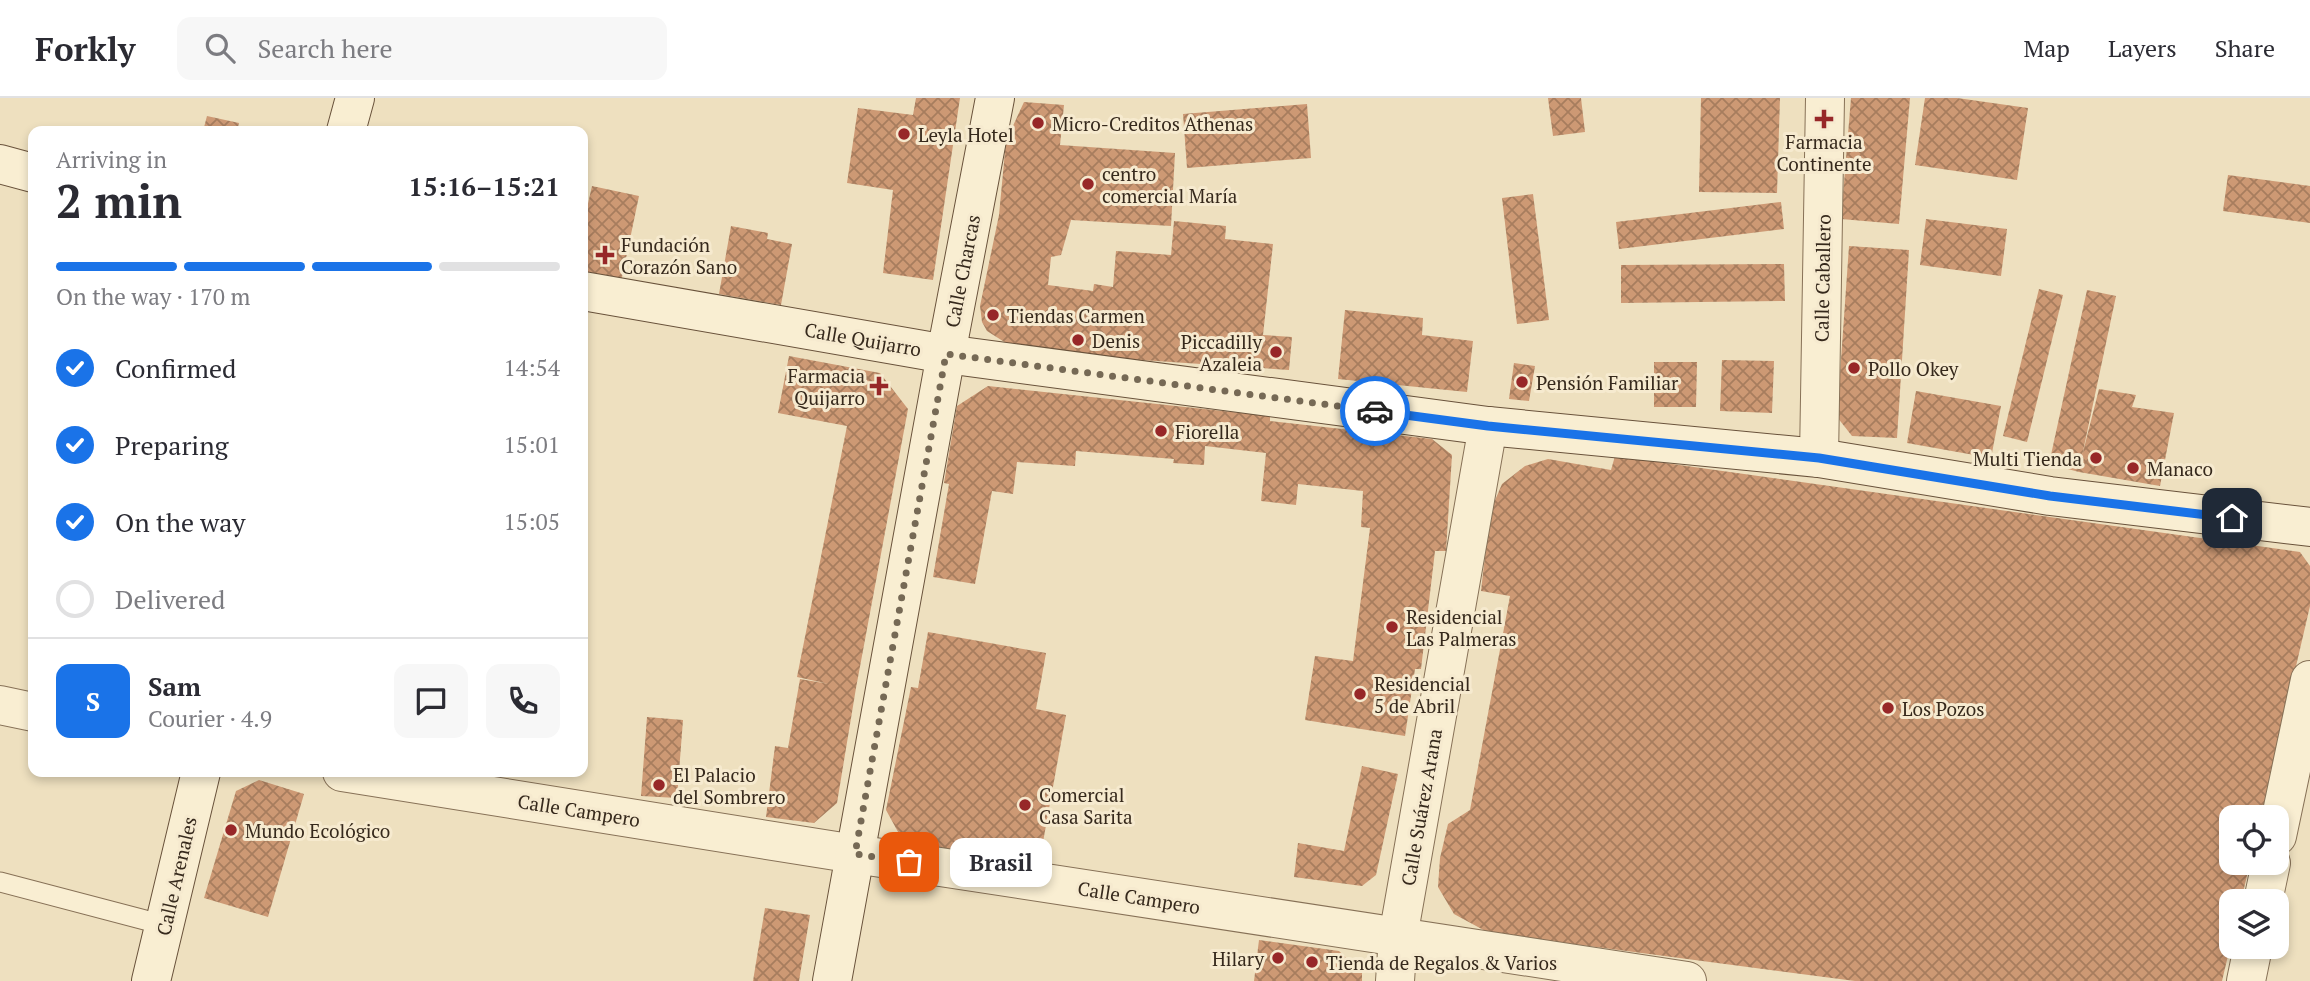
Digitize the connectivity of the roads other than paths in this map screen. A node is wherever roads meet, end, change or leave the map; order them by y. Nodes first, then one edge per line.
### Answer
1 (355, 98) edge
2 (995, 98) edge
3 (1825, 98) edge
4 (347, 126) edge
5 (0, 164) edge
6 (28, 172) edge
7 (588, 292) edge
8 (946, 354) junction
9 (1488, 426) junction
10 (1819, 458) junction
11 (2310, 527) edge
12 (2310, 680) edge
13 (0, 705) edge
14 (28, 711) edge
15 (200, 777) edge
16 (373, 777) edge
17 (2284, 805) edge
18 (855, 854) junction
19 (0, 882) edge
20 (164, 925) junction
21 (1398, 937) junction
22 (2251, 959) edge
23 (151, 981) edge
24 (832, 981) edge
25 (1395, 981) edge
26 (1687, 981) edge
27 (2246, 981) edge

1 - 4 street
2 - 8 street, Calle Charcas
3 - 10 street, Calle Caballero
5 - 6 street
7 - 8 street, Calle Quijarro
8 - 9 street, Calle Quijarro
8 - 18 street, Calle Charcas
9 - 10 street, Calle Quijarro
9 - 21 street, Calle Suárez Arana
10 - 11 street, Calle Quijarro
12 - 17 street
13 - 14 street
15 - 20 street, Calle Arenales
16 - 18 street, Calle Campero
18 - 21 street, Calle Campero
18 - 24 street, Calle Charcas
19 - 20 lane
20 - 23 street, Calle Arenales
21 - 25 street, Calle Suárez Arana
21 - 26 street, Calle Campero
22 - 27 street

